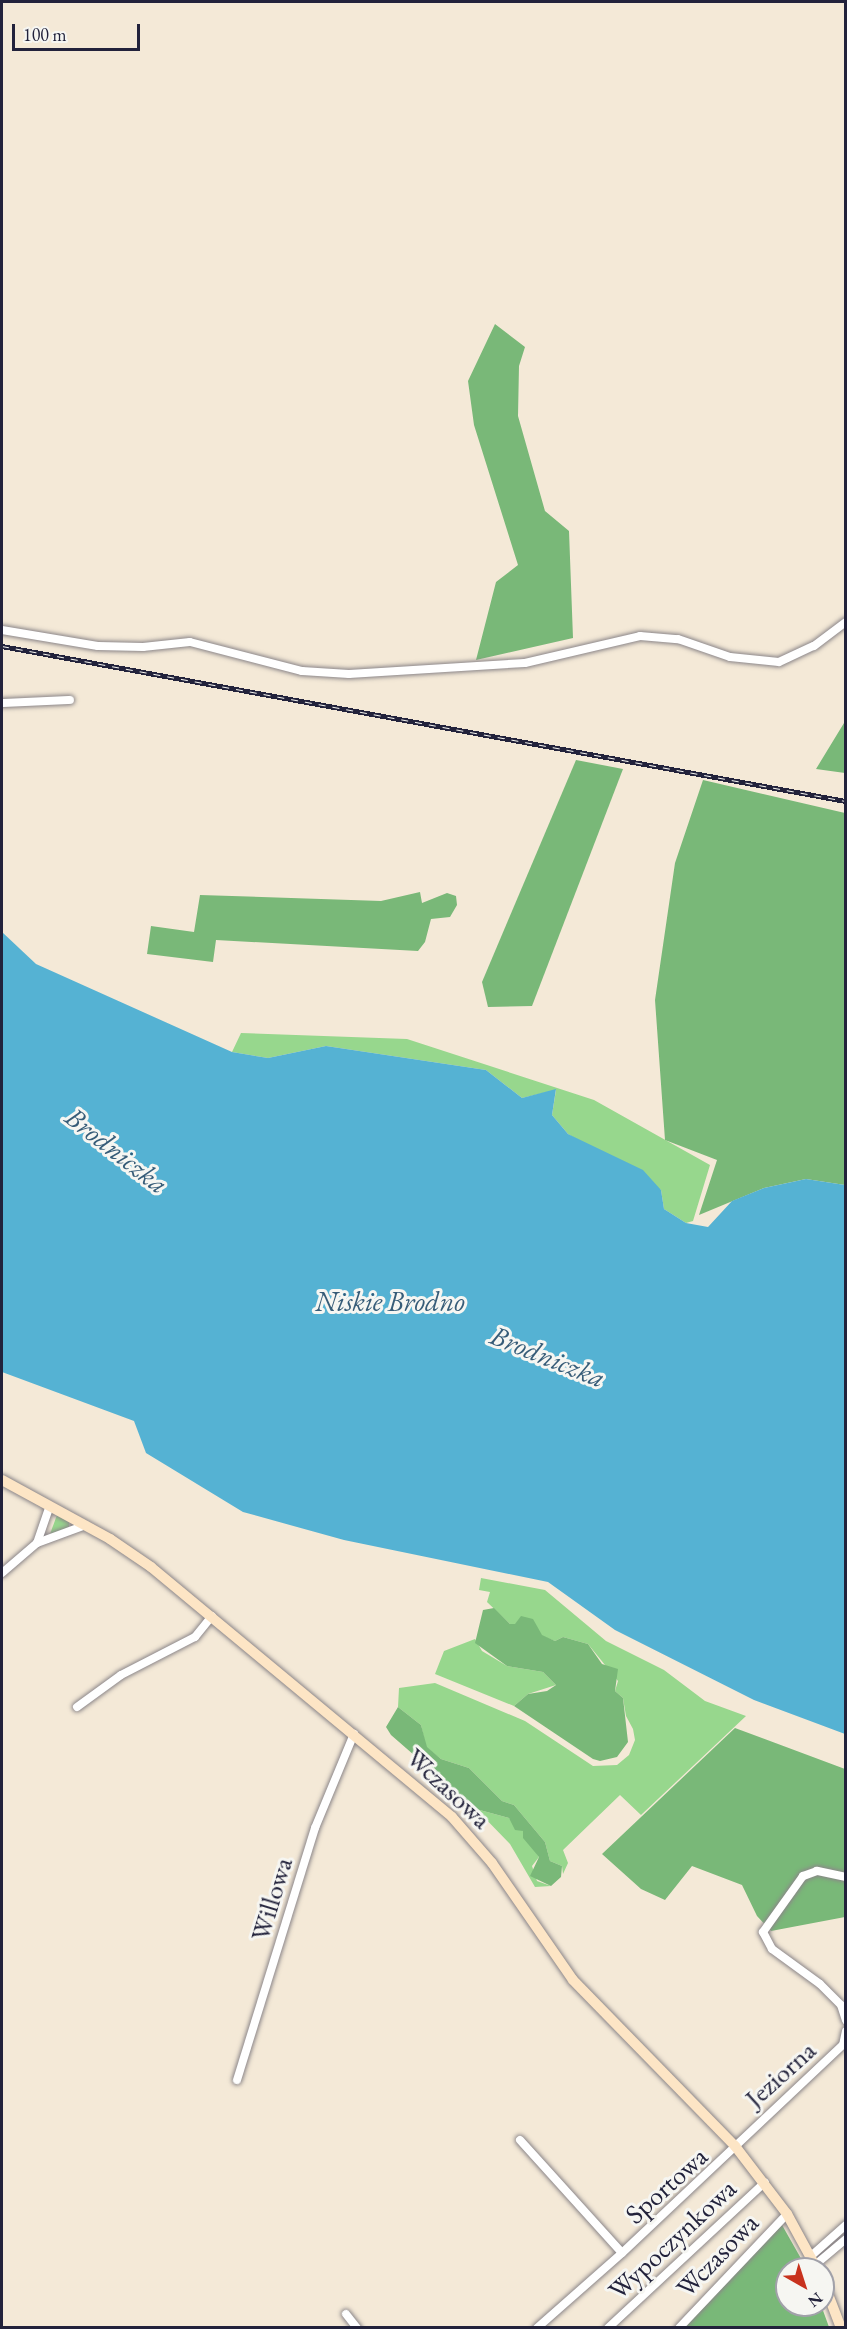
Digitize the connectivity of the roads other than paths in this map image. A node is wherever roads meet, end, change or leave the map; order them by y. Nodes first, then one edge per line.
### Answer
1 (846, 622) edge
2 (2, 630) edge
3 (70, 700) dead end
4 (2, 703) edge
5 (2, 1480) edge
6 (50, 1506) junction
7 (86, 1525) junction
8 (37, 1543) junction
9 (2, 1573) edge
10 (212, 1616) junction
11 (77, 1707) dead end
12 (354, 1734) junction
13 (846, 1878) edge
14 (846, 2020) edge
15 (846, 2031) edge
16 (237, 2080) dead end
17 (520, 2140) dead end
18 (735, 2146) junction
19 (765, 2182) junction
20 (787, 2214) junction
21 (846, 2225) edge
22 (846, 2239) edge
23 (622, 2253) junction
24 (811, 2257) edge
25 (819, 2257) edge
26 (822, 2257) edge
27 (835, 2312) edge
28 (346, 2314) dead end
29 (357, 2328) edge
30 (537, 2328) edge
31 (608, 2328) edge
32 (679, 2328) edge
33 (841, 2328) edge

1 - 2 street
3 - 4 street
5 - 6 street, Wczasowa
6 - 7 street, Wczasowa
6 - 8 street
7 - 8 street
7 - 10 street, Wczasowa
8 - 9 street
10 - 11 street
10 - 12 street, Wczasowa
12 - 16 street, Willowa
12 - 18 street, Wczasowa
13 - 14 street
15 - 18 street, Jeziorna
17 - 23 street, Sportowa
18 - 19 street, Wczasowa
18 - 23 street, Sportowa
19 - 20 street, Wczasowa
19 - 31 street, Wypoczynkowa
20 - 24 street, Wczasowa
20 - 32 street, Wczasowa
21 - 25 street
22 - 26 street
23 - 30 street, Sportowa
27 - 33 street
28 - 29 street

